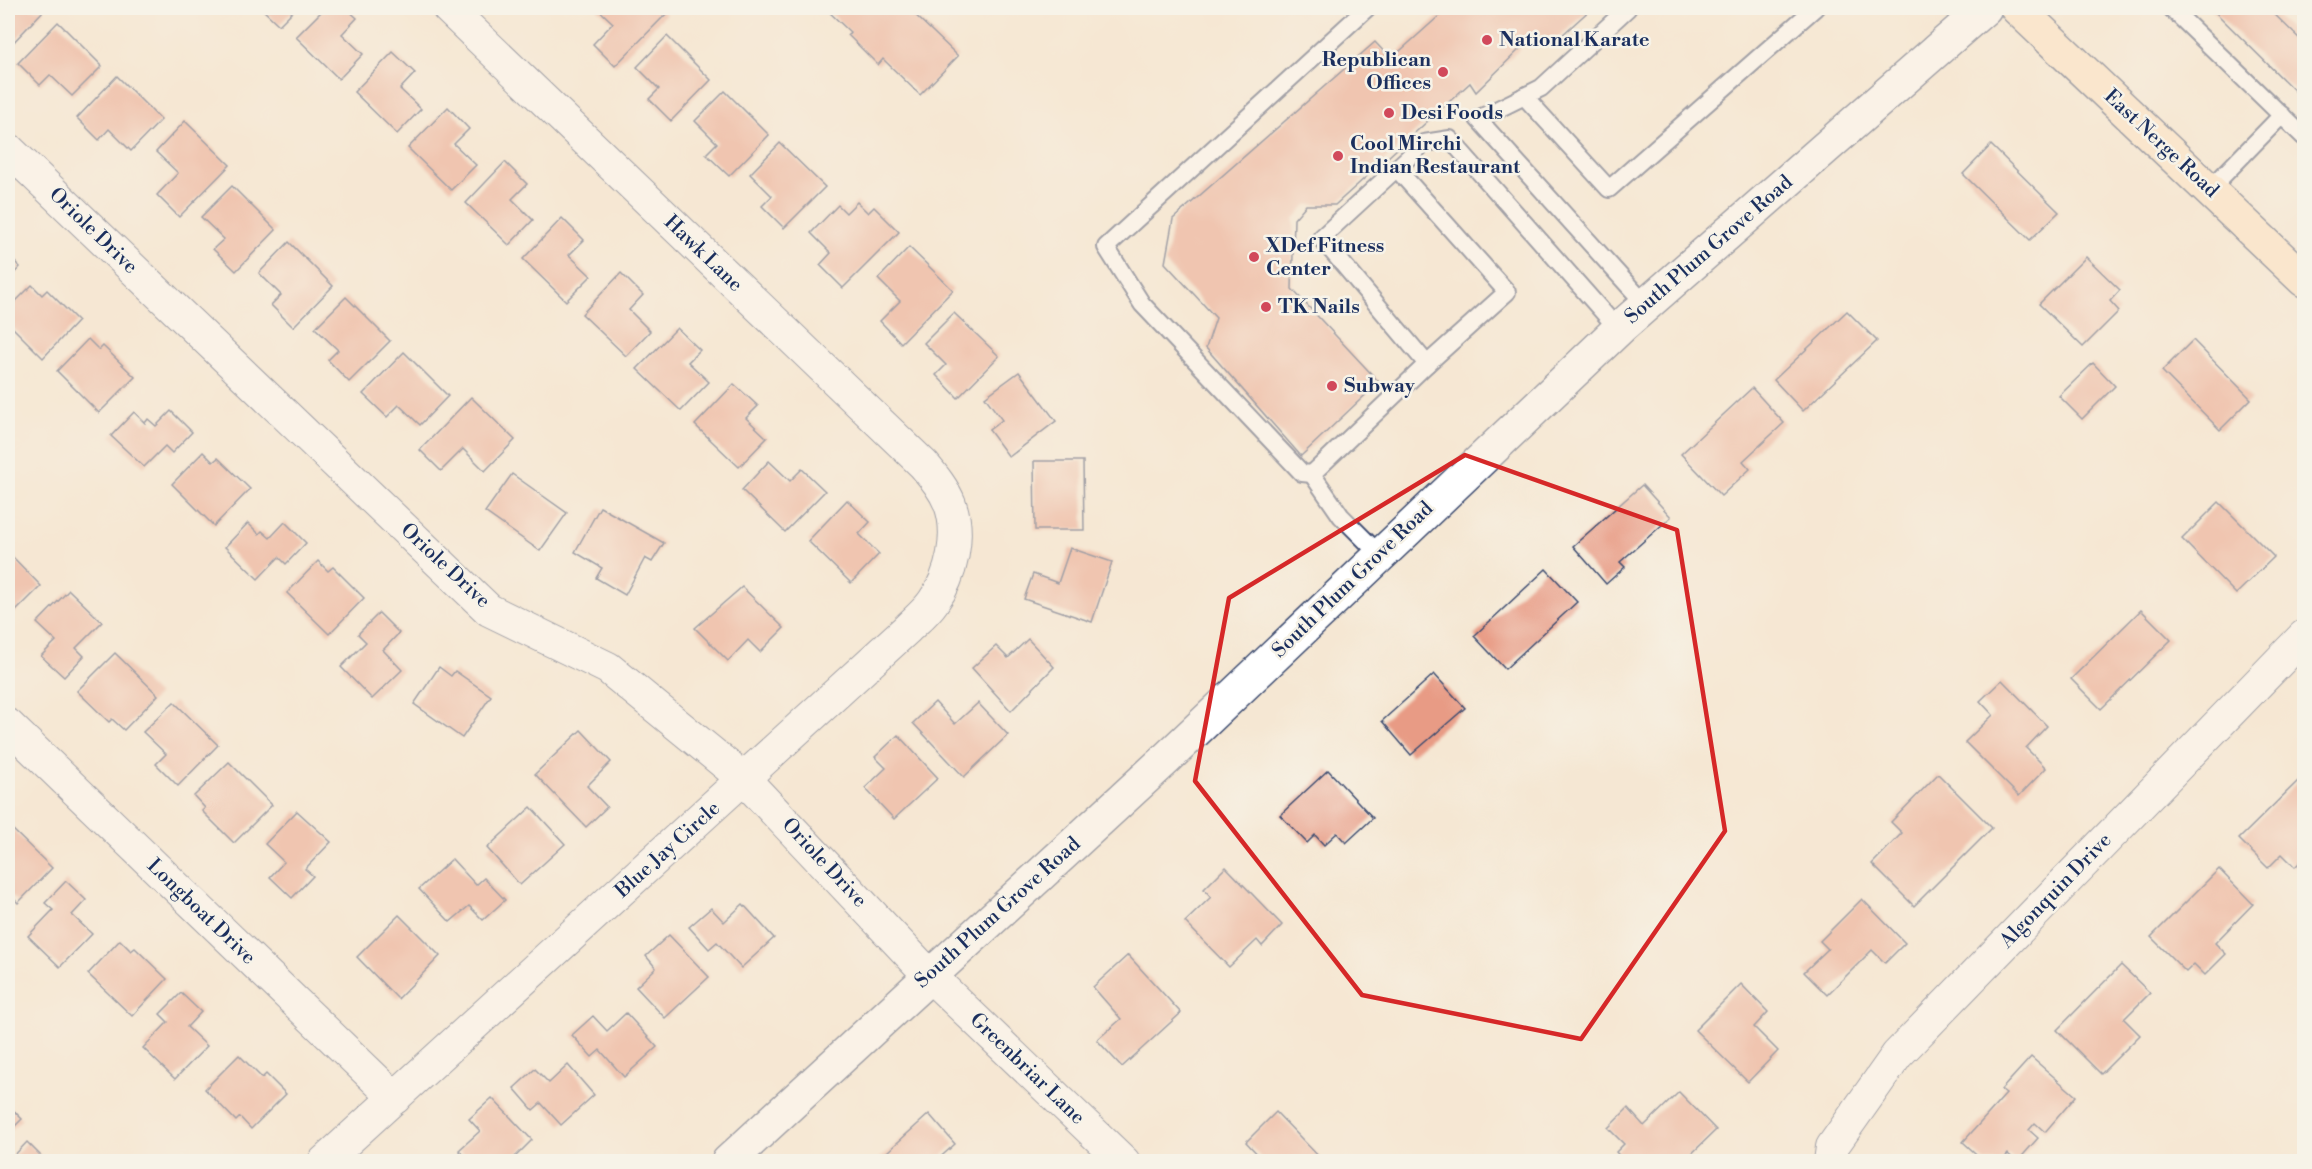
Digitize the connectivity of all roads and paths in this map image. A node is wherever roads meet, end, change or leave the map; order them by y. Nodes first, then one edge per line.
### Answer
1 (448, 8) edge
2 (1367, 8) edge
3 (1628, 8) edge
4 (1815, 8) edge
5 (1985, 8) edge
6 (2017, 8) edge
7 (2171, 8) edge
8 (1524, 96) junction
9 (2282, 115) junction
10 (2304, 137) edge
11 (8, 149) edge
12 (1396, 168) junction
13 (2209, 190) junction
14 (2304, 280) edge
15 (1646, 305) junction
16 (1618, 329) junction
17 (1426, 364) junction
18 (1312, 474) junction
19 (950, 506) joint
20 (1379, 554) junction
21 (2304, 636) edge
22 (8, 725) edge
23 (745, 780) junction
24 (930, 976) junction
25 (395, 1098) junction
26 (324, 1161) edge
27 (728, 1161) edge
28 (1124, 1161) edge
29 (1830, 1161) edge

1 - 19 street, Hawk Lane
2 - 18 lane
3 - 8 lane
4 - 8 lane
5 - 15 street, South Plum Grove Road
6 - 13 main road, East Nerge Road
7 - 9 lane
8 - 15 lane
9 - 10 lane
9 - 13 lane
11 - 23 street, Oriole Drive
12 - 16 lane
12 - 17 lane
12 - 17 lane
13 - 14 main road, East Nerge Road
15 - 16 street, South Plum Grove Road
16 - 20 street, South Plum Grove Road
17 - 18 lane
18 - 20 lane
19 - 23 street, Blue Jay Circle
20 - 24 street, South Plum Grove Road
21 - 29 street, Algonquin Drive
22 - 25 street, Longboat Drive
23 - 24 street, Oriole Drive
23 - 25 street, Blue Jay Circle
24 - 27 street, South Plum Grove Road
24 - 28 street, Greenbriar Lane
25 - 26 street, Blue Jay Circle

